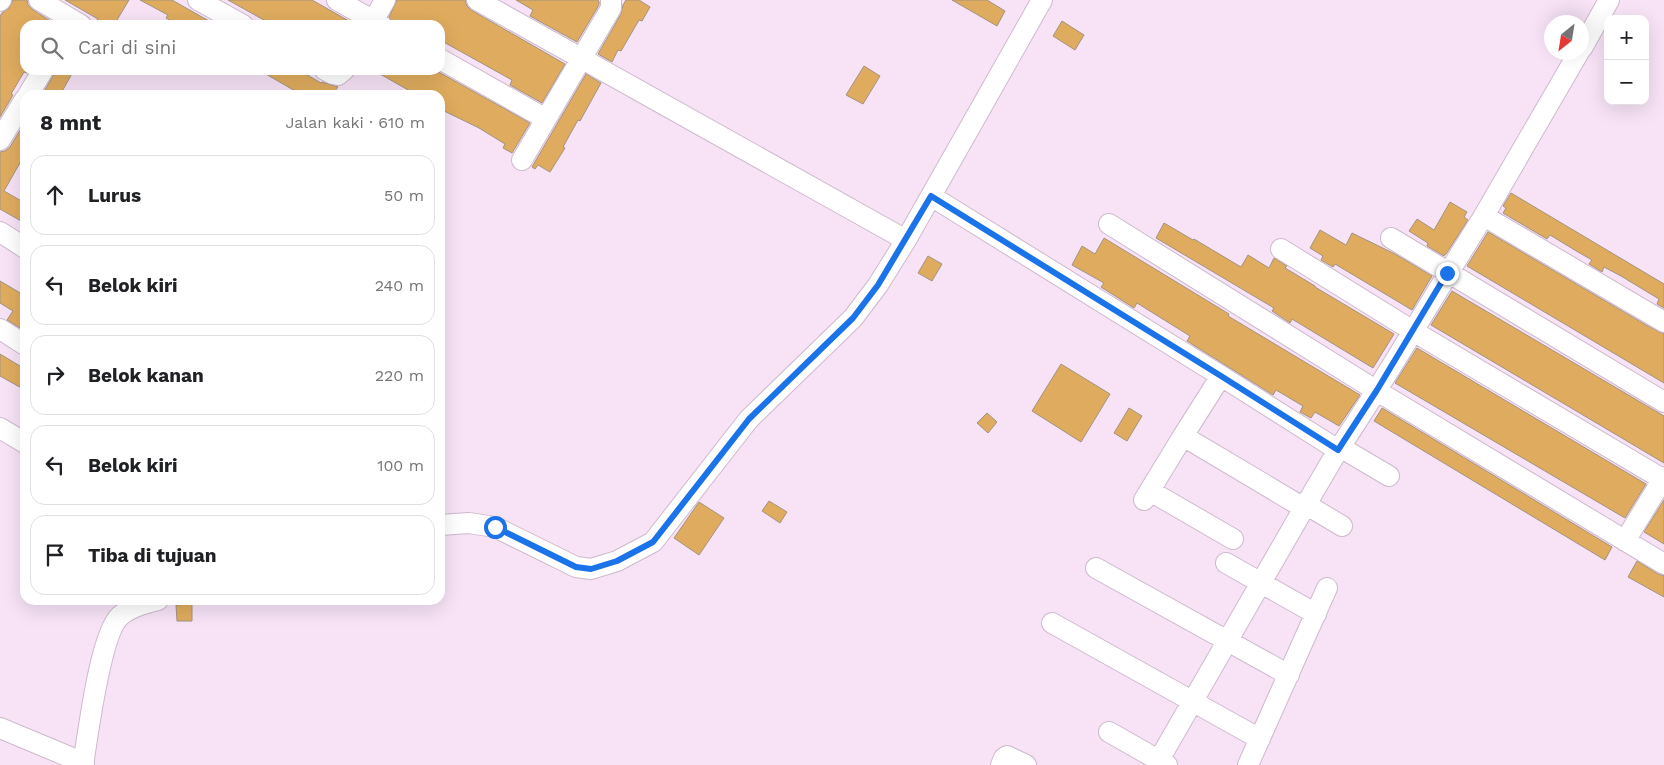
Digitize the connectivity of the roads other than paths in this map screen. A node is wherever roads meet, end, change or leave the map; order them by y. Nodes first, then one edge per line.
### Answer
1 (39, 0) edge
2 (198, 0) edge
3 (337, 0) edge
4 (385, 0) edge
5 (477, 0) edge
6 (611, 0) edge
7 (1042, 0) edge
8 (1609, 0) edge
9 (68, 20) edge
10 (234, 20) edge
11 (369, 20) edge
12 (377, 20) edge
13 (1589, 36) edge
14 (581, 57) junction
15 (1574, 60) edge
16 (445, 62) edge
17 (40, 75) edge
18 (31, 90) edge
19 (20, 107) edge
20 (546, 119) junction
21 (0, 140) edge
22 (522, 160) dead end
23 (931, 196) junction
24 (1481, 221) junction
25 (1109, 224) dead end
26 (0, 232) edge
27 (1390, 238) dead end
28 (906, 240) junction
29 (20, 245) edge
30 (1281, 249) dead end
31 (1447, 273) junction
32 (1664, 322) edge
33 (0, 329) edge
34 (1413, 331) junction
35 (20, 342) edge
36 (1221, 376) junction
37 (1377, 390) junction
38 (1664, 402) edge
39 (0, 428) edge
40 (1183, 436) junction
41 (20, 441) edge
42 (1339, 449) junction
43 (1389, 476) dead end
44 (1664, 478) edge
45 (1306, 506) junction
46 (445, 525) edge
47 (1342, 526) dead end
48 (1233, 539) dead end
49 (1625, 541) junction
50 (1226, 563) dead end
51 (1664, 564) edge
52 (1096, 568) dead end
53 (1261, 584) junction
54 (1327, 588) dead end
55 (140, 605) edge
56 (1316, 614) junction
57 (1052, 623) dead end
58 (1228, 641) junction
59 (1289, 675) junction
60 (1193, 701) junction
61 (0, 728) edge
62 (1109, 732) dead end
63 (1260, 739) junction
64 (1161, 763) edge
65 (83, 764) edge
66 (1000, 765) edge
67 (1026, 765) edge
68 (1248, 765) edge

1 - 9 street
2 - 10 street
3 - 11 street
4 - 12 street
5 - 14 street
6 - 14 street
7 - 23 street
8 - 13 street
14 - 20 street
14 - 28 street
15 - 24 street
16 - 20 street
17 - 18 street
19 - 21 street
20 - 22 street
23 - 28 street
23 - 36 street
24 - 31 street
24 - 32 street
25 - 37 street
26 - 29 street
27 - 31 street
28 - 46 street
30 - 34 street
31 - 34 street
31 - 38 street
33 - 35 street
34 - 37 street
34 - 44 street
36 - 40 street
36 - 42 street
37 - 42 street
37 - 49 street
39 - 41 street
40 - 45 street
40 - 48 street
42 - 43 street
42 - 45 street
44 - 49 street
45 - 47 street
45 - 53 street
49 - 51 street
50 - 53 street
52 - 58 street
53 - 56 street
53 - 58 street
54 - 56 street
55 - 65 street
56 - 59 street
57 - 60 street
58 - 59 street
58 - 60 street
59 - 63 street
60 - 63 street
60 - 64 street
61 - 65 street
62 - 64 street
63 - 68 street
66 - 67 street

